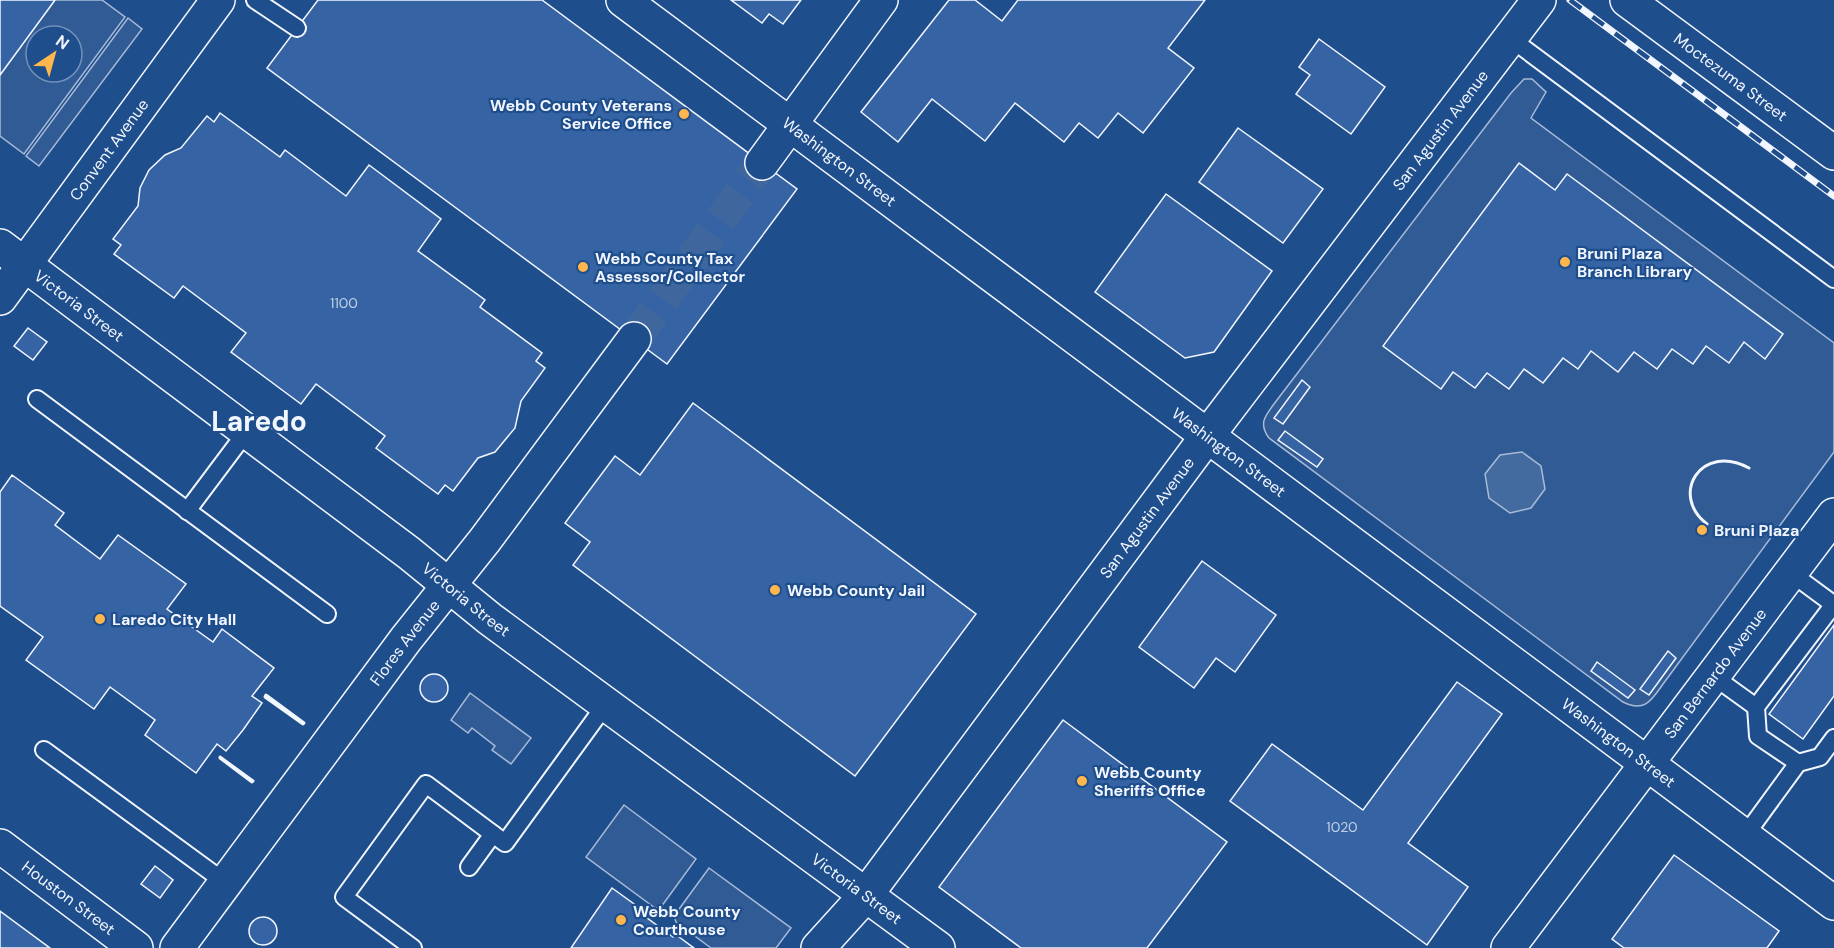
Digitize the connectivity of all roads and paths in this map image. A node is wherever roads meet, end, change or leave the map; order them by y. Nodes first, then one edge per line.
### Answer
1 (218, 0) edge
2 (255, 0) edge
3 (623, 0) edge
4 (880, 0) edge
5 (1539, 0) edge
6 (1627, 0) edge
7 (297, 28) dead end
8 (1510, 38) junction
9 (790, 122) junction
10 (1834, 153) edge
11 (762, 163) tunnel mouth
12 (13, 255) edge
13 (1834, 279) edge
14 (0, 298) edge
15 (633, 339) tunnel mouth
16 (37, 399) dead end
17 (247, 431) junction
18 (1208, 435) junction
19 (187, 511) junction
20 (1834, 515) edge
21 (1791, 573) junction
22 (449, 586) junction
23 (1834, 604) edge
24 (327, 614) dead end
25 (1713, 675) junction
26 (606, 704) junction
27 (1756, 707) junction
28 (1834, 738) edge
29 (44, 750) dead end
30 (1798, 763) junction
31 (1646, 765) junction
32 (493, 834) junction
33 (1744, 837) junction
34 (0, 846) edge
35 (469, 867) dead end
36 (225, 883) junction
37 (866, 895) junction
38 (1834, 903) edge
39 (136, 948) edge
40 (177, 948) edge
41 (413, 948) edge
42 (818, 948) edge
43 (938, 948) edge
44 (1508, 948) edge

1 - 12 main road, Convent Avenue
2 - 7 lane
3 - 9 main road, Washington Street
4 - 9 main road
5 - 8 main road, San Agustin Avenue
6 - 10 main road, Moctezuma Street
8 - 13 lane
8 - 18 main road, San Agustin Avenue
9 - 11 main road
9 - 18 main road, Washington Street
12 - 14 main road, Convent Avenue
12 - 17 main road, Victoria Street
15 - 22 main road, Flores Avenue
16 - 19 lane
17 - 19 lane
17 - 22 main road, Victoria Street
18 - 31 main road, Washington Street
18 - 37 main road, San Agustin Avenue
19 - 24 lane
20 - 21 main road, San Bernardo Avenue
21 - 23 lane
21 - 25 main road, San Bernardo Avenue
22 - 26 main road, Victoria Street
22 - 36 main road, Flores Avenue
23 - 27 lane
25 - 27 lane
25 - 31 main road, San Bernardo Avenue
26 - 32 lane
26 - 37 main road, Victoria Street
27 - 30 lane
28 - 30 lane
29 - 36 lane
30 - 33 lane
31 - 33 main road, Washington Street
31 - 44 main road, San Bernardo Avenue
32 - 35 lane
32 - 41 lane
33 - 38 main road, Washington Street
34 - 39 main road, Houston Street
36 - 40 main road, Flores Avenue
37 - 42 main road, San Agustin Avenue
37 - 43 main road, Victoria Street

